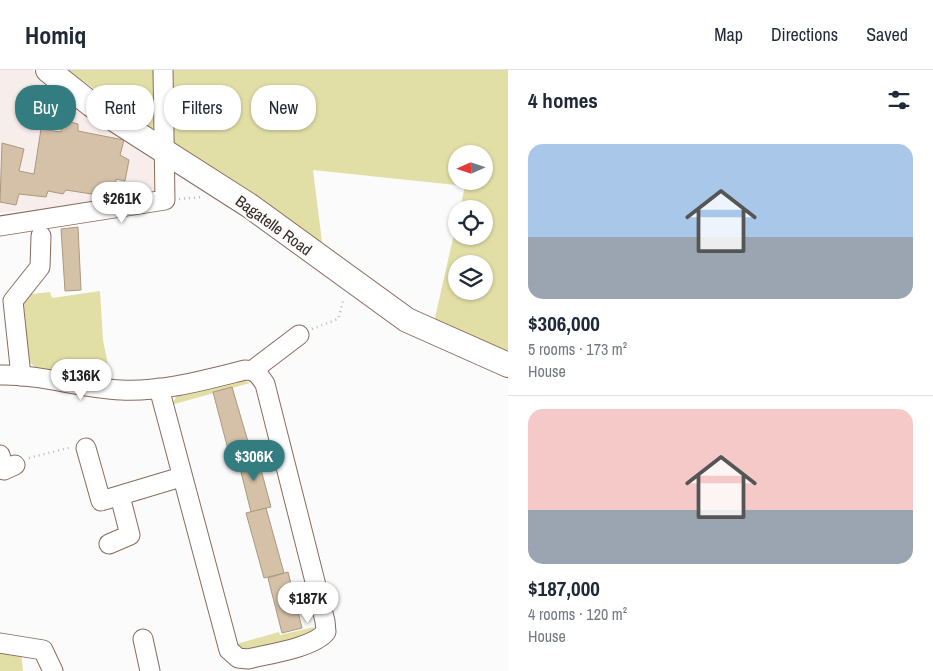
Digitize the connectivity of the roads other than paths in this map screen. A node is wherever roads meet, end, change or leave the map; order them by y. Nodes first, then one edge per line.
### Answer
1 (48, 70) edge
2 (163, 70) edge
3 (164, 150) junction
4 (0, 226) edge
5 (41, 236) dead end
6 (6, 301) edge
7 (299, 335) road end
8 (508, 365) edge
9 (253, 370) junction
10 (0, 375) edge
11 (22, 376) junction
12 (159, 388) junction
13 (86, 448) road end
14 (181, 476) junction
15 (120, 496) junction
16 (109, 544) dead end
17 (143, 640) dead end
18 (0, 644) edge
19 (53, 671) edge
20 (150, 671) edge

1 - 3 main road, Bagatelle Road
2 - 3 street
3 - 4 street
3 - 8 main road, Bagatelle Road
5 - 6 street
6 - 11 street
7 - 9 street
9 - 12 street
9 - 14 street
10 - 11 street
11 - 12 street
12 - 14 street
13 - 15 street
14 - 15 street
15 - 16 street
17 - 20 street
18 - 19 street

